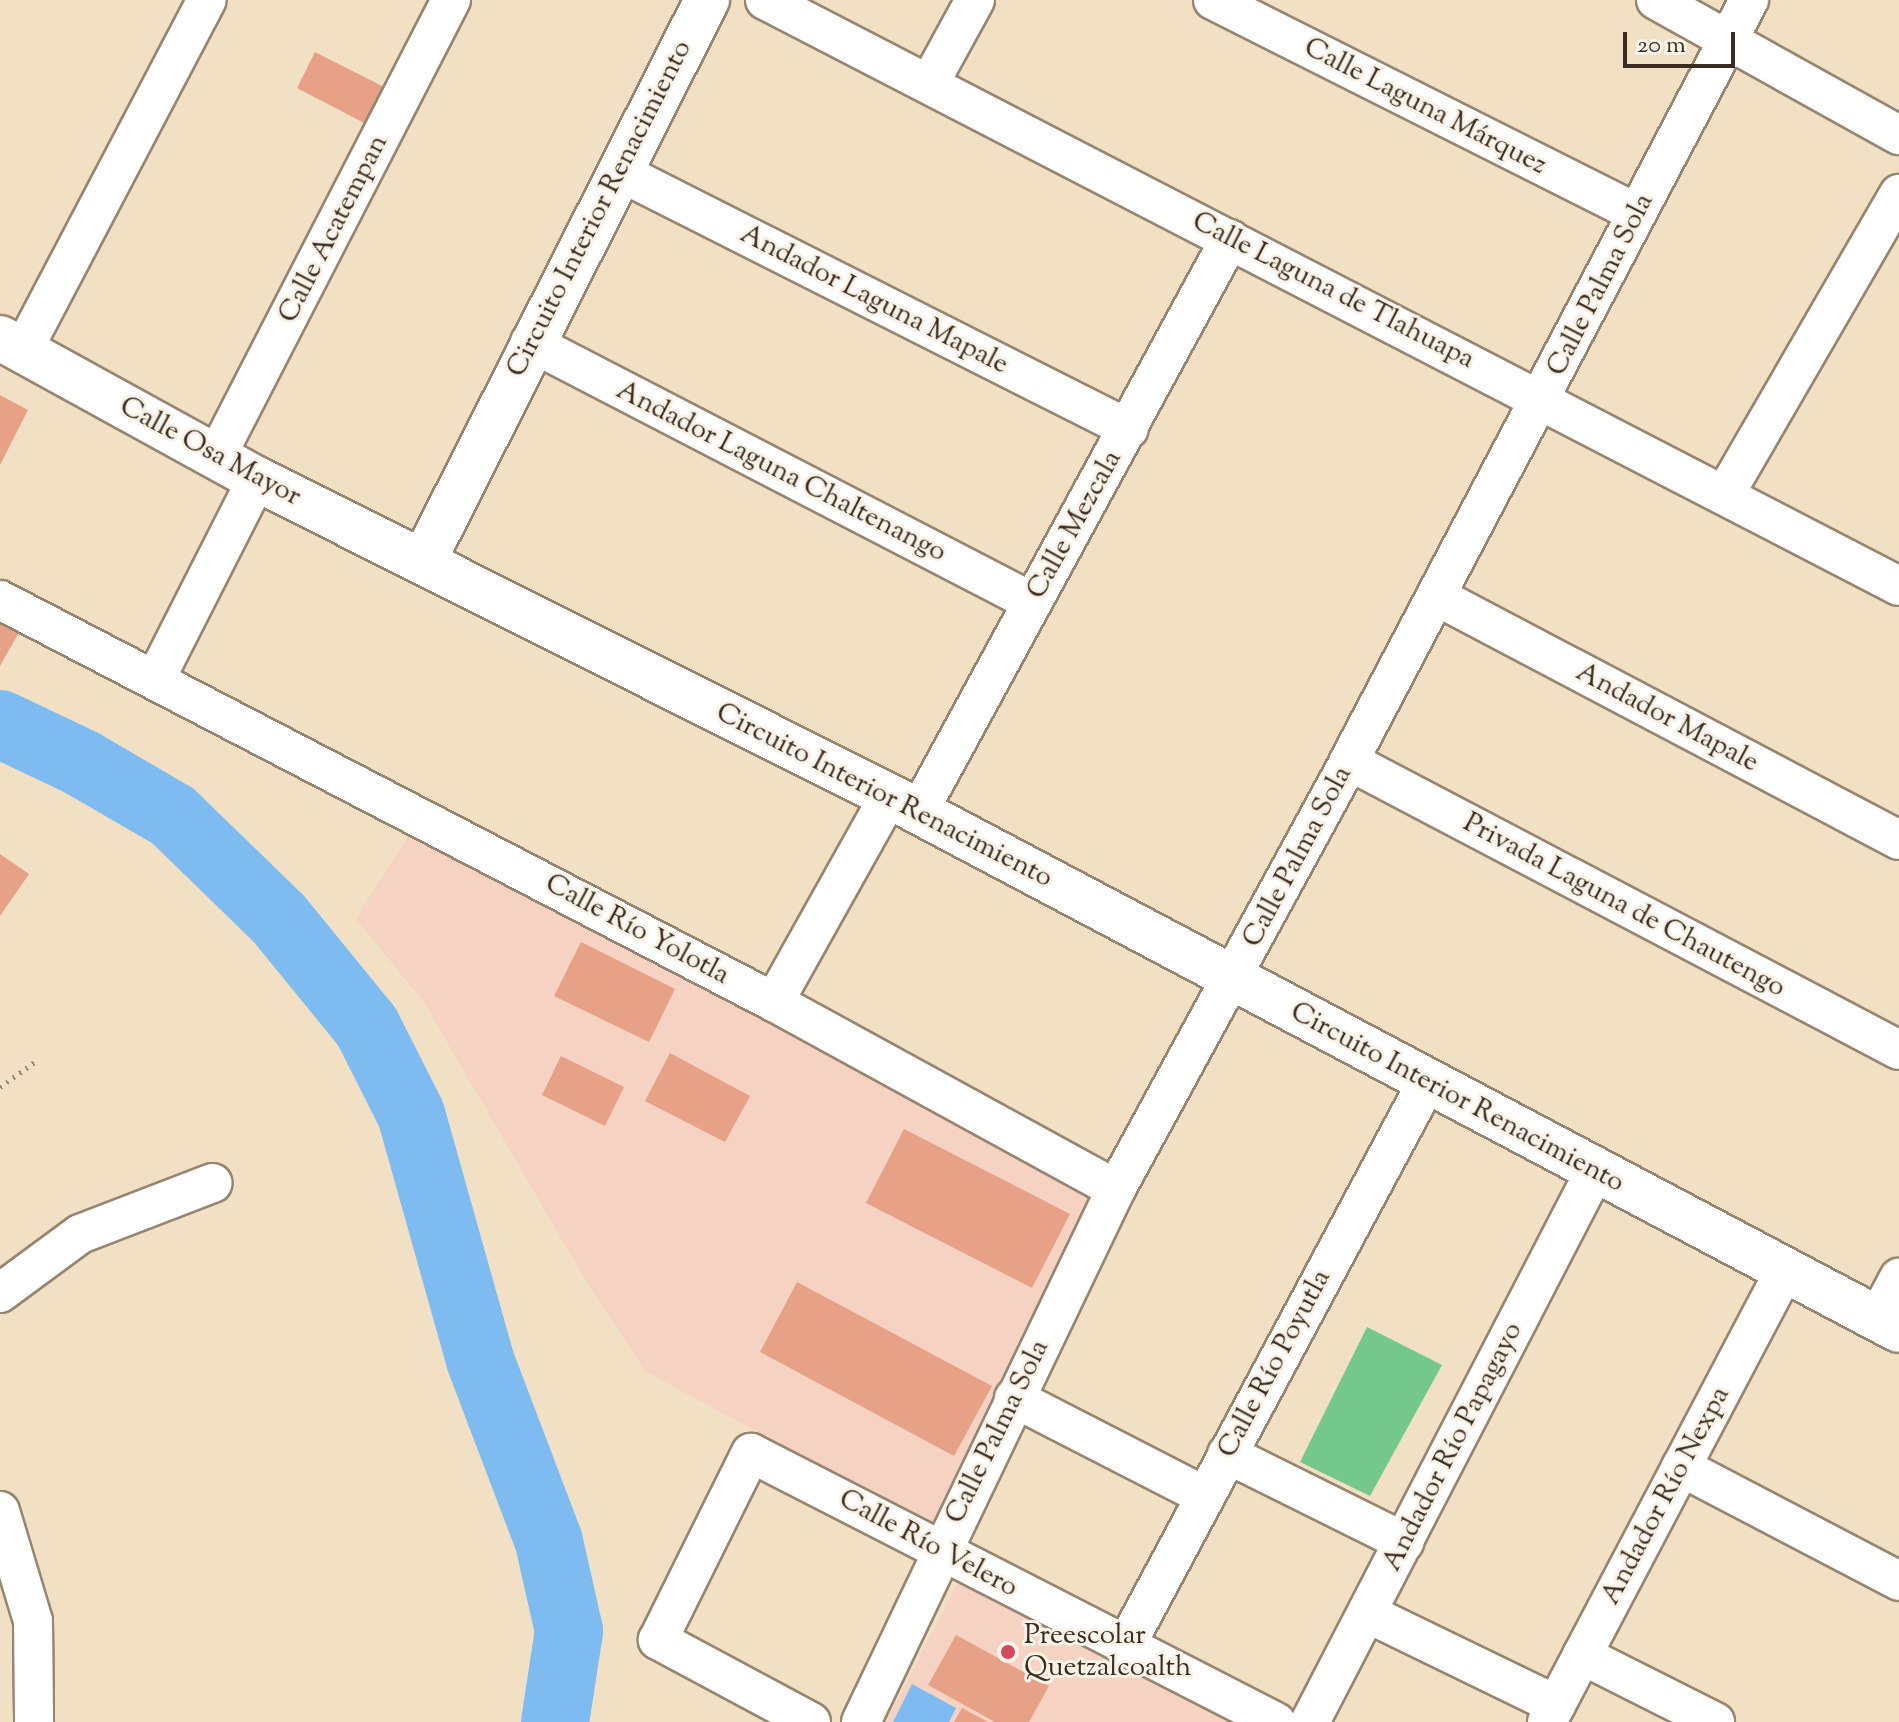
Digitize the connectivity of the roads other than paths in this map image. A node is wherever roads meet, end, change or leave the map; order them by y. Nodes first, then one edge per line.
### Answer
1 (207, 0) edge
2 (451, 0) edge
3 (707, 0) edge
4 (765, 0) edge
5 (975, 0) edge
6 (1213, 0) edge
7 (1656, 0) edge
8 (1749, 0) edge
9 (1729, 39) junction
10 (929, 84) junction
11 (1899, 135) edge
12 (620, 172) junction
13 (1899, 194) edge
14 (1637, 213) junction
15 (1230, 239) junction
16 (530, 342) junction
17 (11, 344) edge
18 (1542, 398) junction
19 (1129, 429) junction
20 (216, 457) junction
21 (257, 479) junction
22 (1725, 494) junction
23 (423, 562) junction
24 (1899, 586) edge
25 (1436, 596) junction
26 (0, 600) edge
27 (1032, 602) junction
28 (156, 678) junction
29 (1349, 761) junction
30 (904, 804) junction
31 (1899, 840) edge
32 (1232, 980) junction
33 (774, 1002) junction
34 (1899, 1050) edge
35 (1427, 1082) junction
36 (1595, 1171) junction
37 (213, 1183) dead end
38 (1116, 1189) junction
39 (1785, 1270) junction
40 (1899, 1278) edge
41 (0, 1293) edge
42 (1888, 1324) edge
43 (1014, 1398) junction
44 (1227, 1454) junction
45 (1681, 1467) junction
46 (1205, 1496) junction
47 (0, 1511) edge
48 (1404, 1542) junction
49 (940, 1550) junction
50 (1899, 1581) edge
51 (1369, 1614) junction
52 (1125, 1647) junction
53 (1582, 1655) junction
54 (1551, 1714) edge
55 (34, 1722) edge
56 (811, 1722) edge
57 (861, 1722) edge
58 (1276, 1722) edge
59 (1310, 1722) edge
60 (1715, 1722) edge

1 - 17 street
2 - 20 street, Calle Acatempan
3 - 12 main road, Circuito Interior Renacimiento
4 - 10 street, Calle Laguna de Tlahuapa
5 - 10 street
6 - 14 street, Calle Laguna Márquez
7 - 9 street
8 - 9 street, Calle Palma Sola
9 - 11 street
9 - 14 street, Calle Palma Sola
10 - 15 street, Calle Laguna de Tlahuapa
12 - 16 main road, Circuito Interior Renacimiento
12 - 19 street, Andador Laguna Mapale
13 - 22 street
14 - 18 street, Calle Palma Sola
15 - 18 street, Calle Laguna de Tlahuapa
15 - 19 street, Calle Mezcala
16 - 23 main road, Circuito Interior Renacimiento
16 - 27 street, Andador Laguna Chaltenango
17 - 20 main road, Calle Osa Mayor
18 - 22 street, Calle Laguna de Tlahuapa
18 - 25 street, Calle Palma Sola
19 - 27 street, Calle Mezcala
20 - 21 main road, Calle Osa Mayor
21 - 23 main road, Calle Osa Mayor
21 - 28 street
22 - 24 street, Calle Laguna de Tlahuapa
23 - 30 main road, Circuito Interior Renacimiento
25 - 29 street, Calle Palma Sola
25 - 31 street, Andador Mapale
26 - 28 street, Calle Río Yolotla
27 - 30 street, Calle Mezcala
28 - 33 street, Calle Río Yolotla
29 - 32 street, Calle Palma Sola
29 - 34 street, Privada Laguna de Chautengo
30 - 32 main road, Circuito Interior Renacimiento
30 - 33 street, Calle Mezcala
32 - 35 main road, Circuito Interior Renacimiento
32 - 38 street, Calle Palma Sola
33 - 38 street, Calle Río Yolotla
35 - 36 main road, Circuito Interior Renacimiento
35 - 44 street, Calle Río Poyutla
36 - 39 main road, Circuito Interior Renacimiento
36 - 48 street, Andador Río Papagayo
37 - 41 street
38 - 43 street, Calle Palma Sola
39 - 42 main road, Circuito Interior Renacimiento
39 - 45 street, Andador Río Nexpa
40 - 42 street
43 - 46 street
43 - 49 street, Calle Palma Sola
44 - 46 street, Calle Río Poyutla
44 - 48 street
45 - 50 street
45 - 53 street, Andador Río Nexpa
46 - 52 street, Calle Río Poyutla
47 - 55 street
48 - 51 street, Andador Río Papagayo
49 - 52 street, Calle Río Velero
49 - 56 street, Calle Río Velero
49 - 57 street, Calle Palma Sola
51 - 54 street
51 - 59 street, Andador Río Papagayo
52 - 58 street, Calle Río Velero
53 - 54 street, Andador Río Nexpa
53 - 60 street

